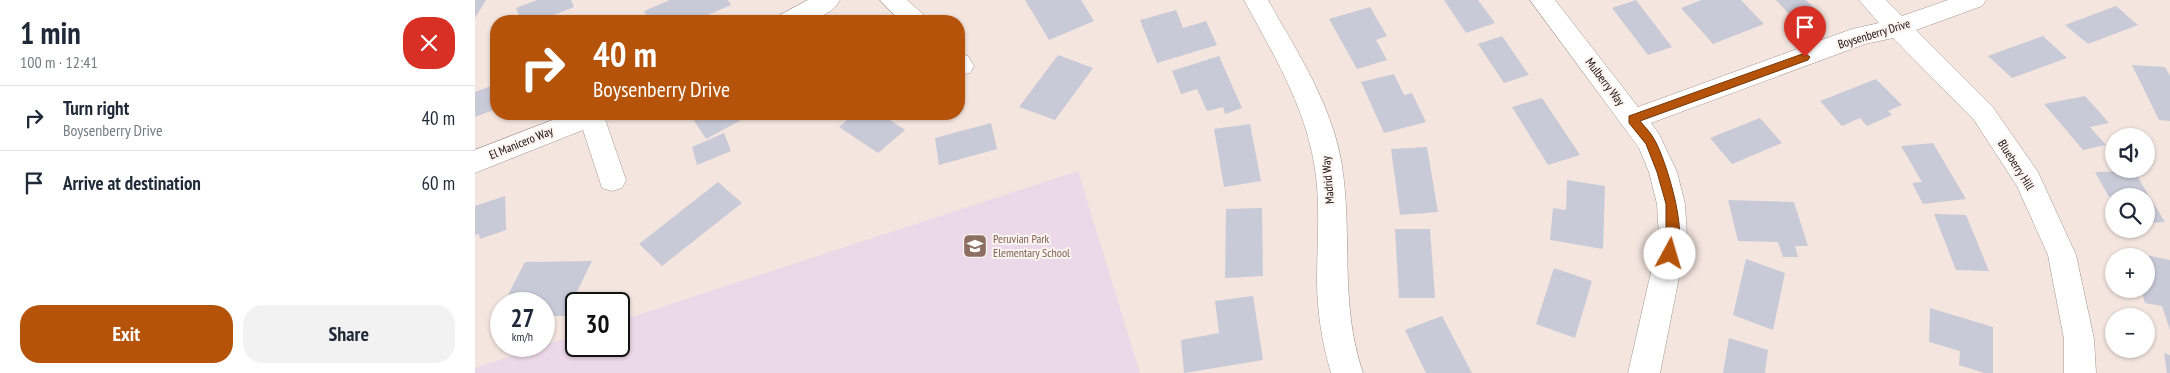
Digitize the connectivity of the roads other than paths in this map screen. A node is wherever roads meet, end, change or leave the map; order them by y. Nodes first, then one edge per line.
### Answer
1 (828, 0) edge
2 (892, 0) edge
3 (1256, 0) edge
4 (1542, 0) edge
5 (1871, 0) edge
6 (1974, 0) edge
7 (800, 15) edge
8 (908, 15) edge
9 (1899, 27) junction
10 (580, 120) edge
11 (594, 120) edge
12 (1633, 120) junction
13 (475, 162) edge
14 (612, 180) dead end
15 (1347, 373) edge
16 (1643, 373) edge
17 (2081, 373) edge

1 - 7 street
2 - 8 street
3 - 15 street, Madrid Way
4 - 12 street, Mulberry Way
5 - 9 street, Blueberry Hill
6 - 9 street, Boysenberry Drive
9 - 12 street, Boysenberry Drive
9 - 17 street, Blueberry Hill
10 - 13 street, El Manicero Way
11 - 14 street
12 - 16 street, Mulberry Way

